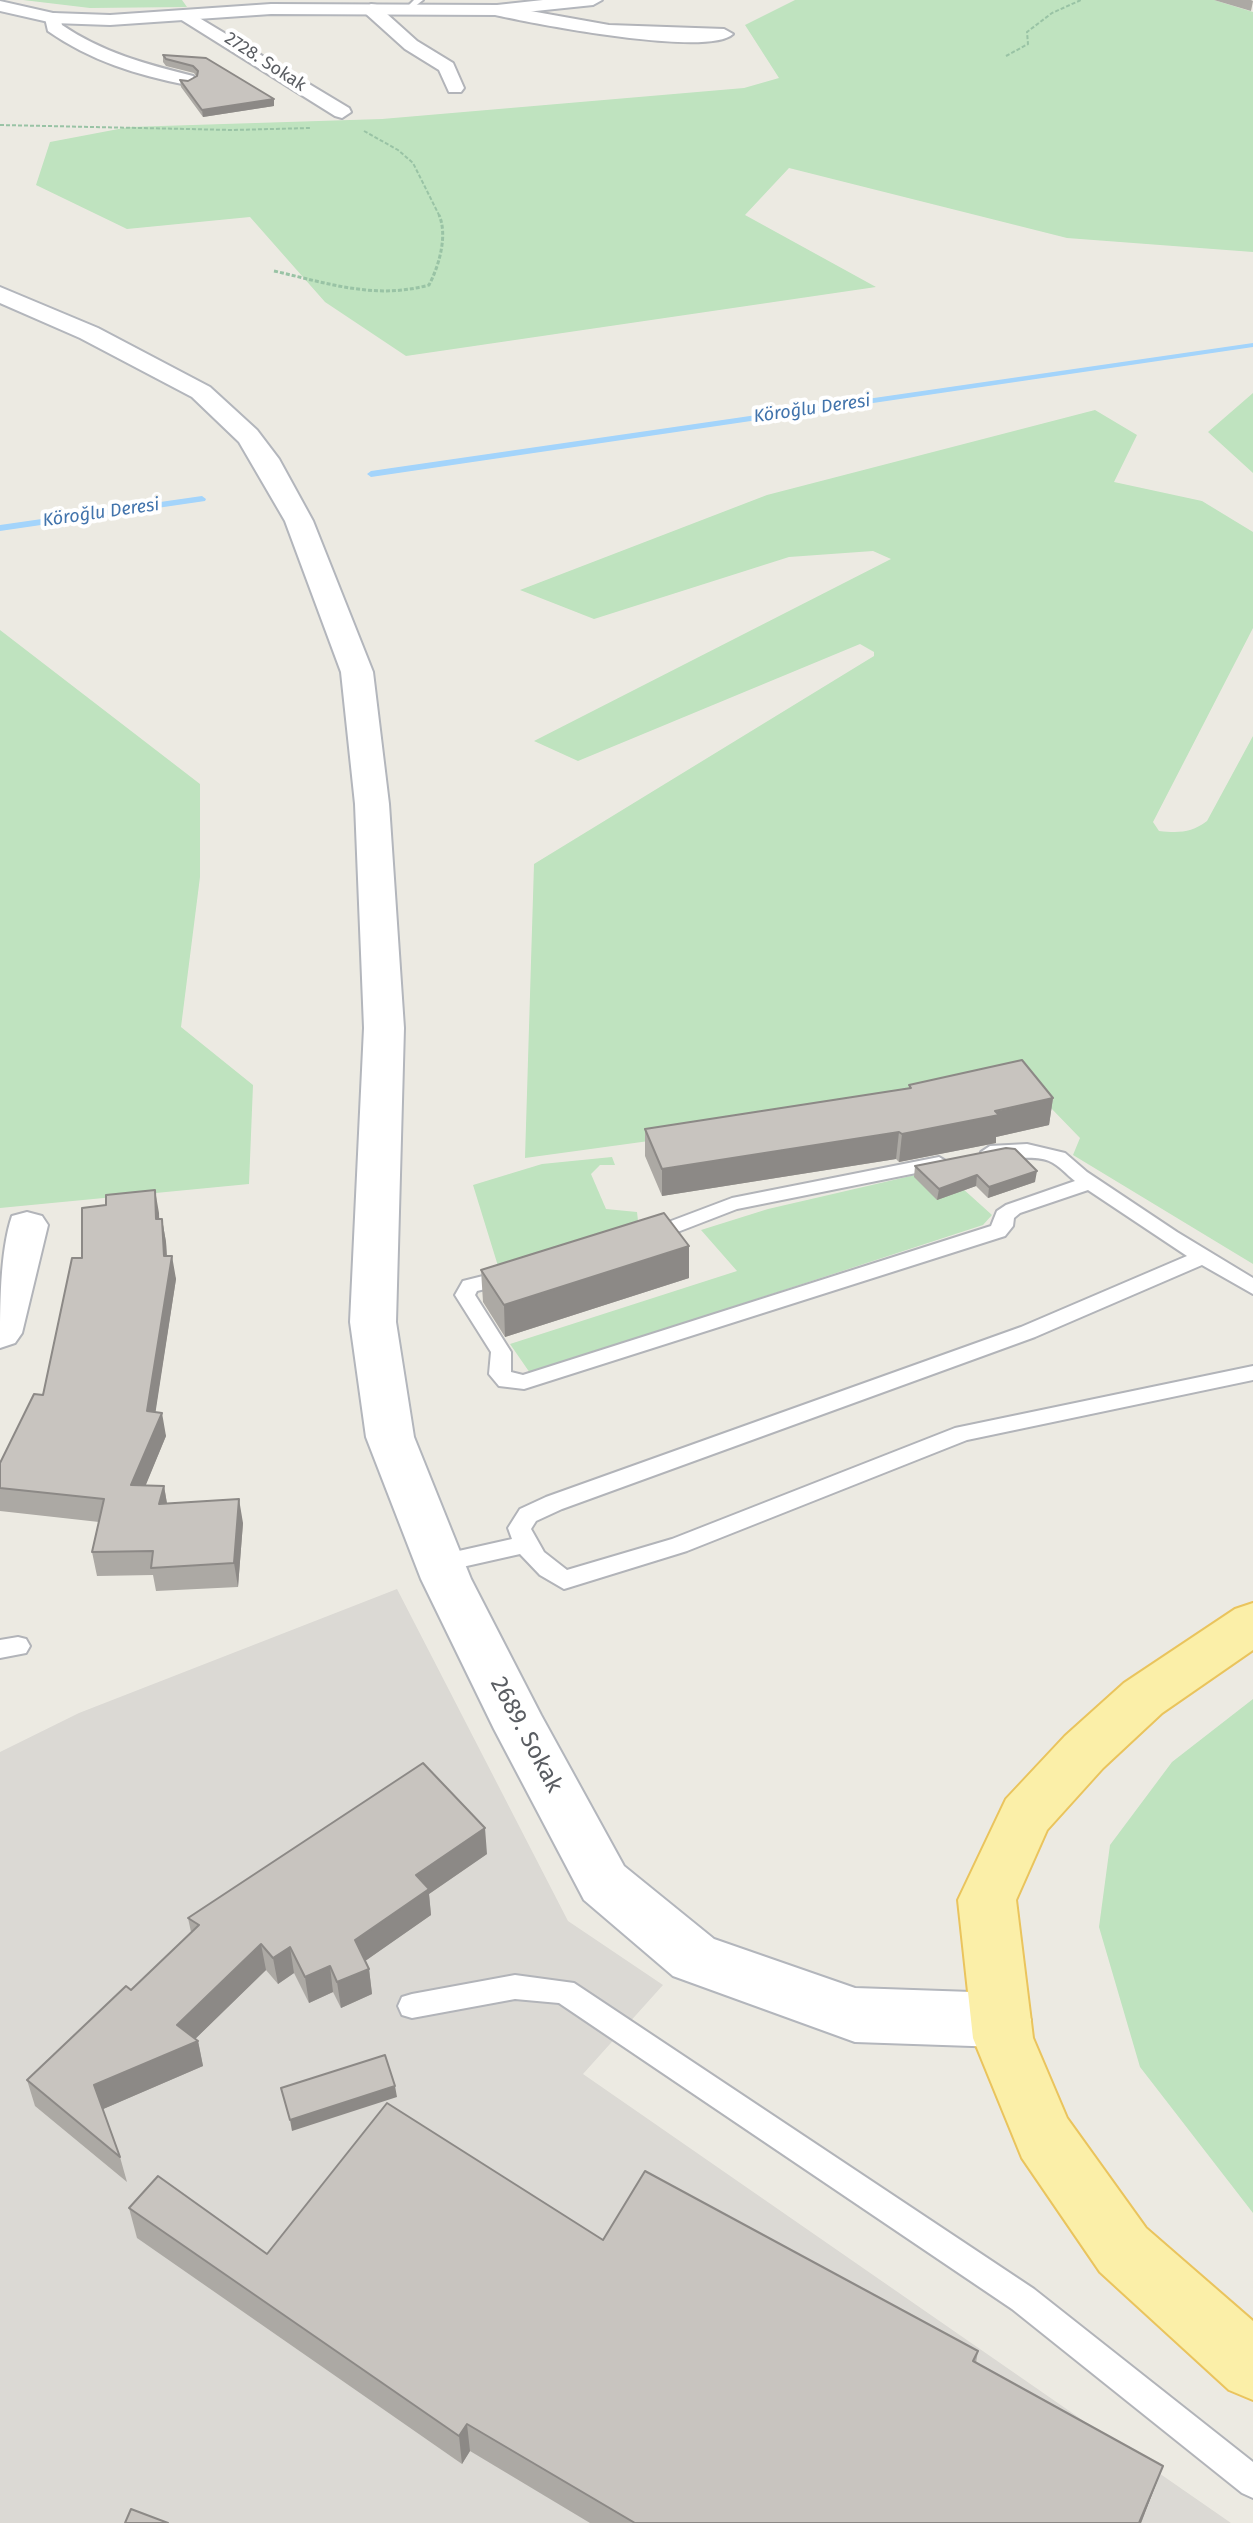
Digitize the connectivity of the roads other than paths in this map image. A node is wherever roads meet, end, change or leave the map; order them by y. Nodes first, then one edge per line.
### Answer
1 (593, 0) edge
2 (315, 4) edge
3 (412, 5) edge
4 (0, 6) edge
5 (225, 6) edge
6 (371, 9) junction
7 (497, 10) junction
8 (186, 15) junction
9 (53, 18) junction
10 (724, 34) dead end
11 (114, 62) junction
12 (187, 80) edge
13 (135, 83) dead end
14 (455, 88) dead end
15 (348, 119) road end
16 (0, 294) edge
17 (1089, 1183) junction
18 (27, 1225) dead end
19 (623, 1244) edge
20 (1203, 1257) junction
21 (524, 1272) edge
22 (1253, 1287) edge
23 (0, 1333) edge
24 (1253, 1373) edge
25 (524, 1545) junction
26 (440, 1563) junction
27 (1253, 1623) edge
28 (412, 2006) dead end
29 (1001, 2020) junction
30 (1253, 2366) edge
31 (1253, 2482) edge

1 - 7 main road
2 - 5 main road
2 - 6 main road
3 - 6 main road
3 - 7 main road
4 - 9 main road
5 - 8 main road
6 - 14 street
7 - 10 street
8 - 9 main road
8 - 15 street, 2728. Sokak
9 - 11 street
11 - 12 street
11 - 13 street
16 - 26 main road, 2689. Sokak
17 - 19 lane
17 - 20 lane
17 - 21 lane
18 - 23 street
20 - 22 lane
20 - 25 lane
24 - 25 lane
25 - 26 lane
26 - 29 main road, 2689. Sokak
27 - 29 main road
28 - 31 lane
29 - 30 main road

